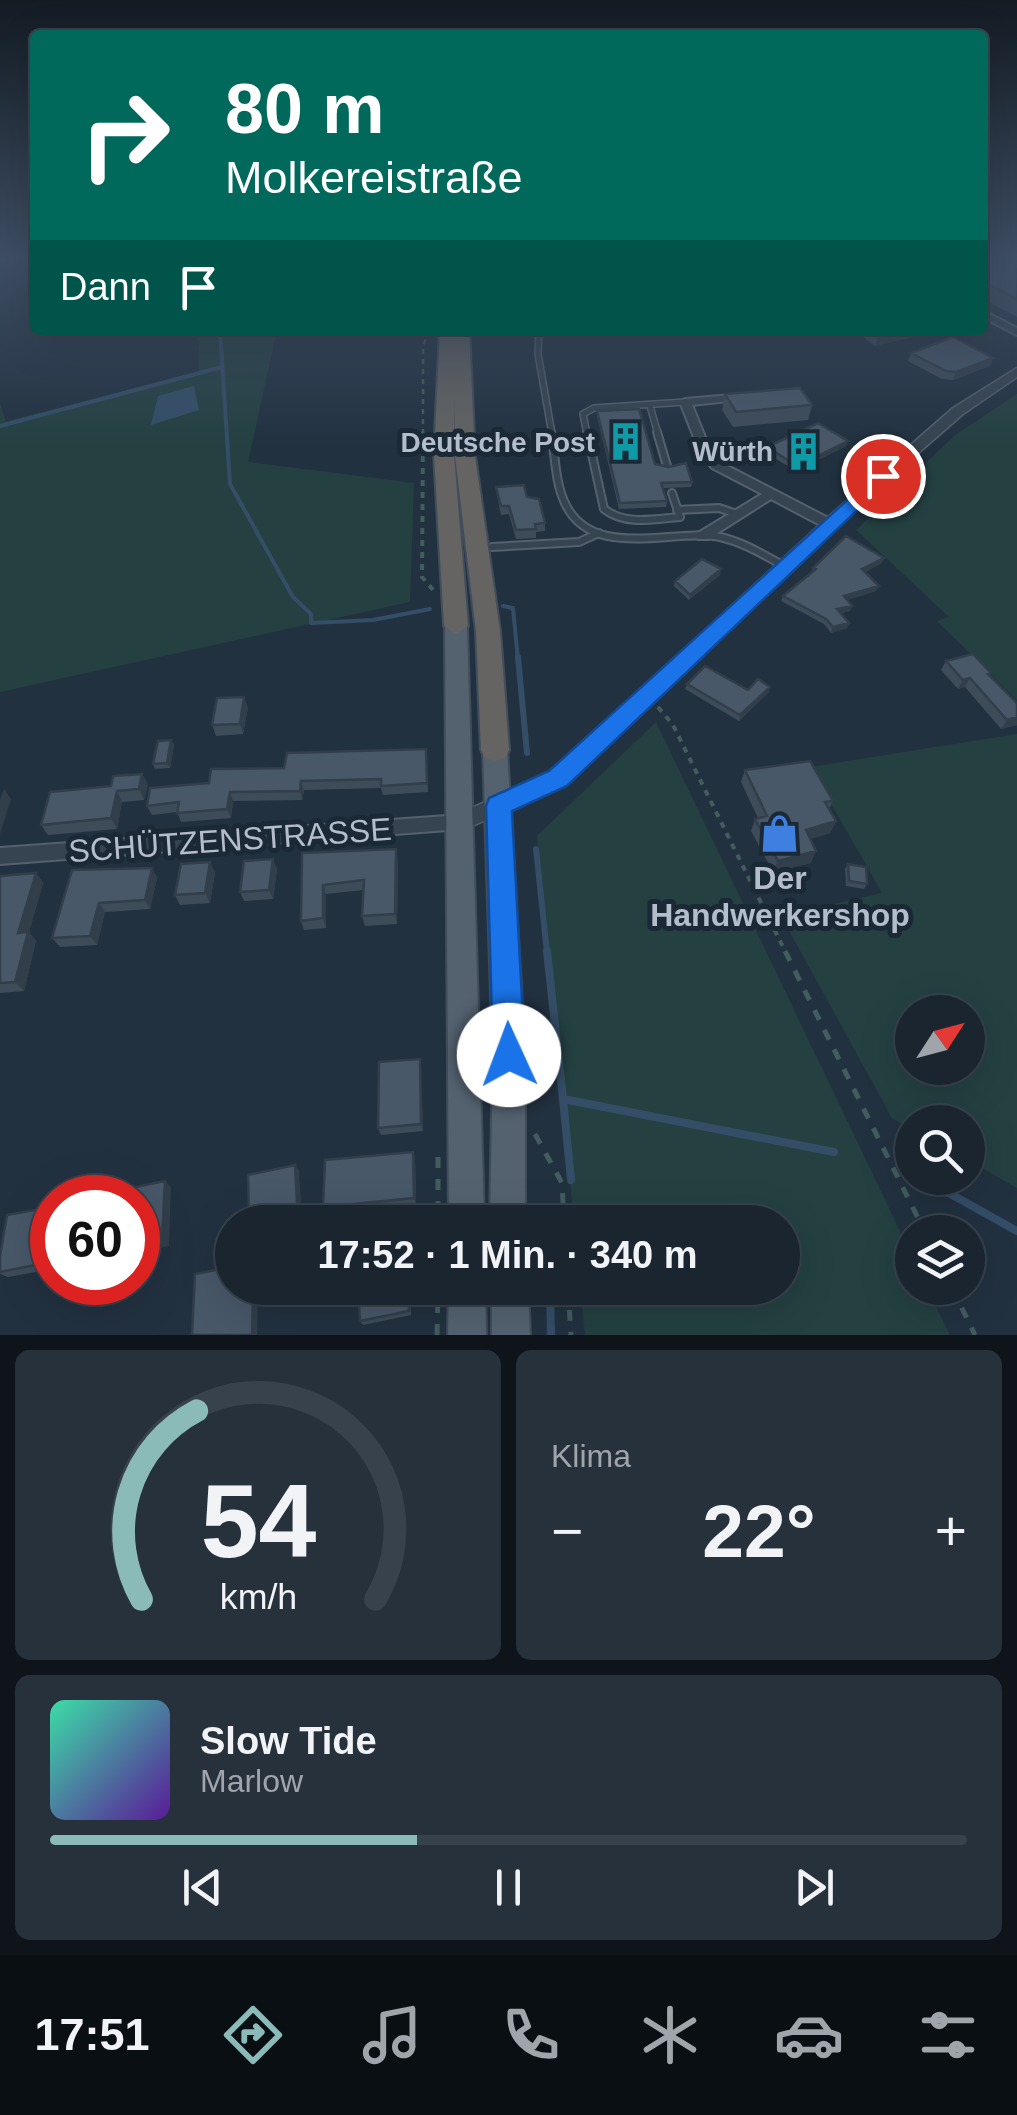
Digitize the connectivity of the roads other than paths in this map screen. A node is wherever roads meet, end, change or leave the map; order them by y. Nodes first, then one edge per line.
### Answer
1 (448, 335) edge
2 (461, 335) edge
3 (539, 335) edge
4 (1017, 372) edge
5 (756, 396) edge
6 (685, 402) junction
7 (650, 406) junction
8 (668, 466) edge
9 (672, 493) dead end
10 (768, 494) junction
11 (677, 510) junction
12 (737, 514) junction
13 (830, 524) junction
14 (599, 533) junction
15 (704, 536) junction
16 (492, 546) dead end
17 (786, 568) junction
18 (456, 626) joint
19 (496, 750) joint
20 (498, 806) junction
21 (461, 822) junction
22 (0, 856) edge
23 (466, 1205) edge
24 (508, 1205) edge
25 (467, 1305) edge
26 (510, 1305) edge
27 (467, 1335) edge
28 (511, 1335) edge

1 - 18 highway
2 - 19 highway
3 - 14 lane
4 - 13 street
5 - 6 street
6 - 7 lane
6 - 10 street
7 - 8 lane
7 - 11 lane
9 - 11 lane
10 - 12 street
10 - 13 street
11 - 12 lane
12 - 15 street
13 - 17 street
14 - 15 lane
14 - 16 lane
15 - 17 lane
17 - 20 street
18 - 21 main road
19 - 20 main road
20 - 21 street
20 - 24 main road
21 - 22 street, SCHÜTZENSTRASSE
21 - 23 main road
25 - 27 main road
26 - 28 main road

